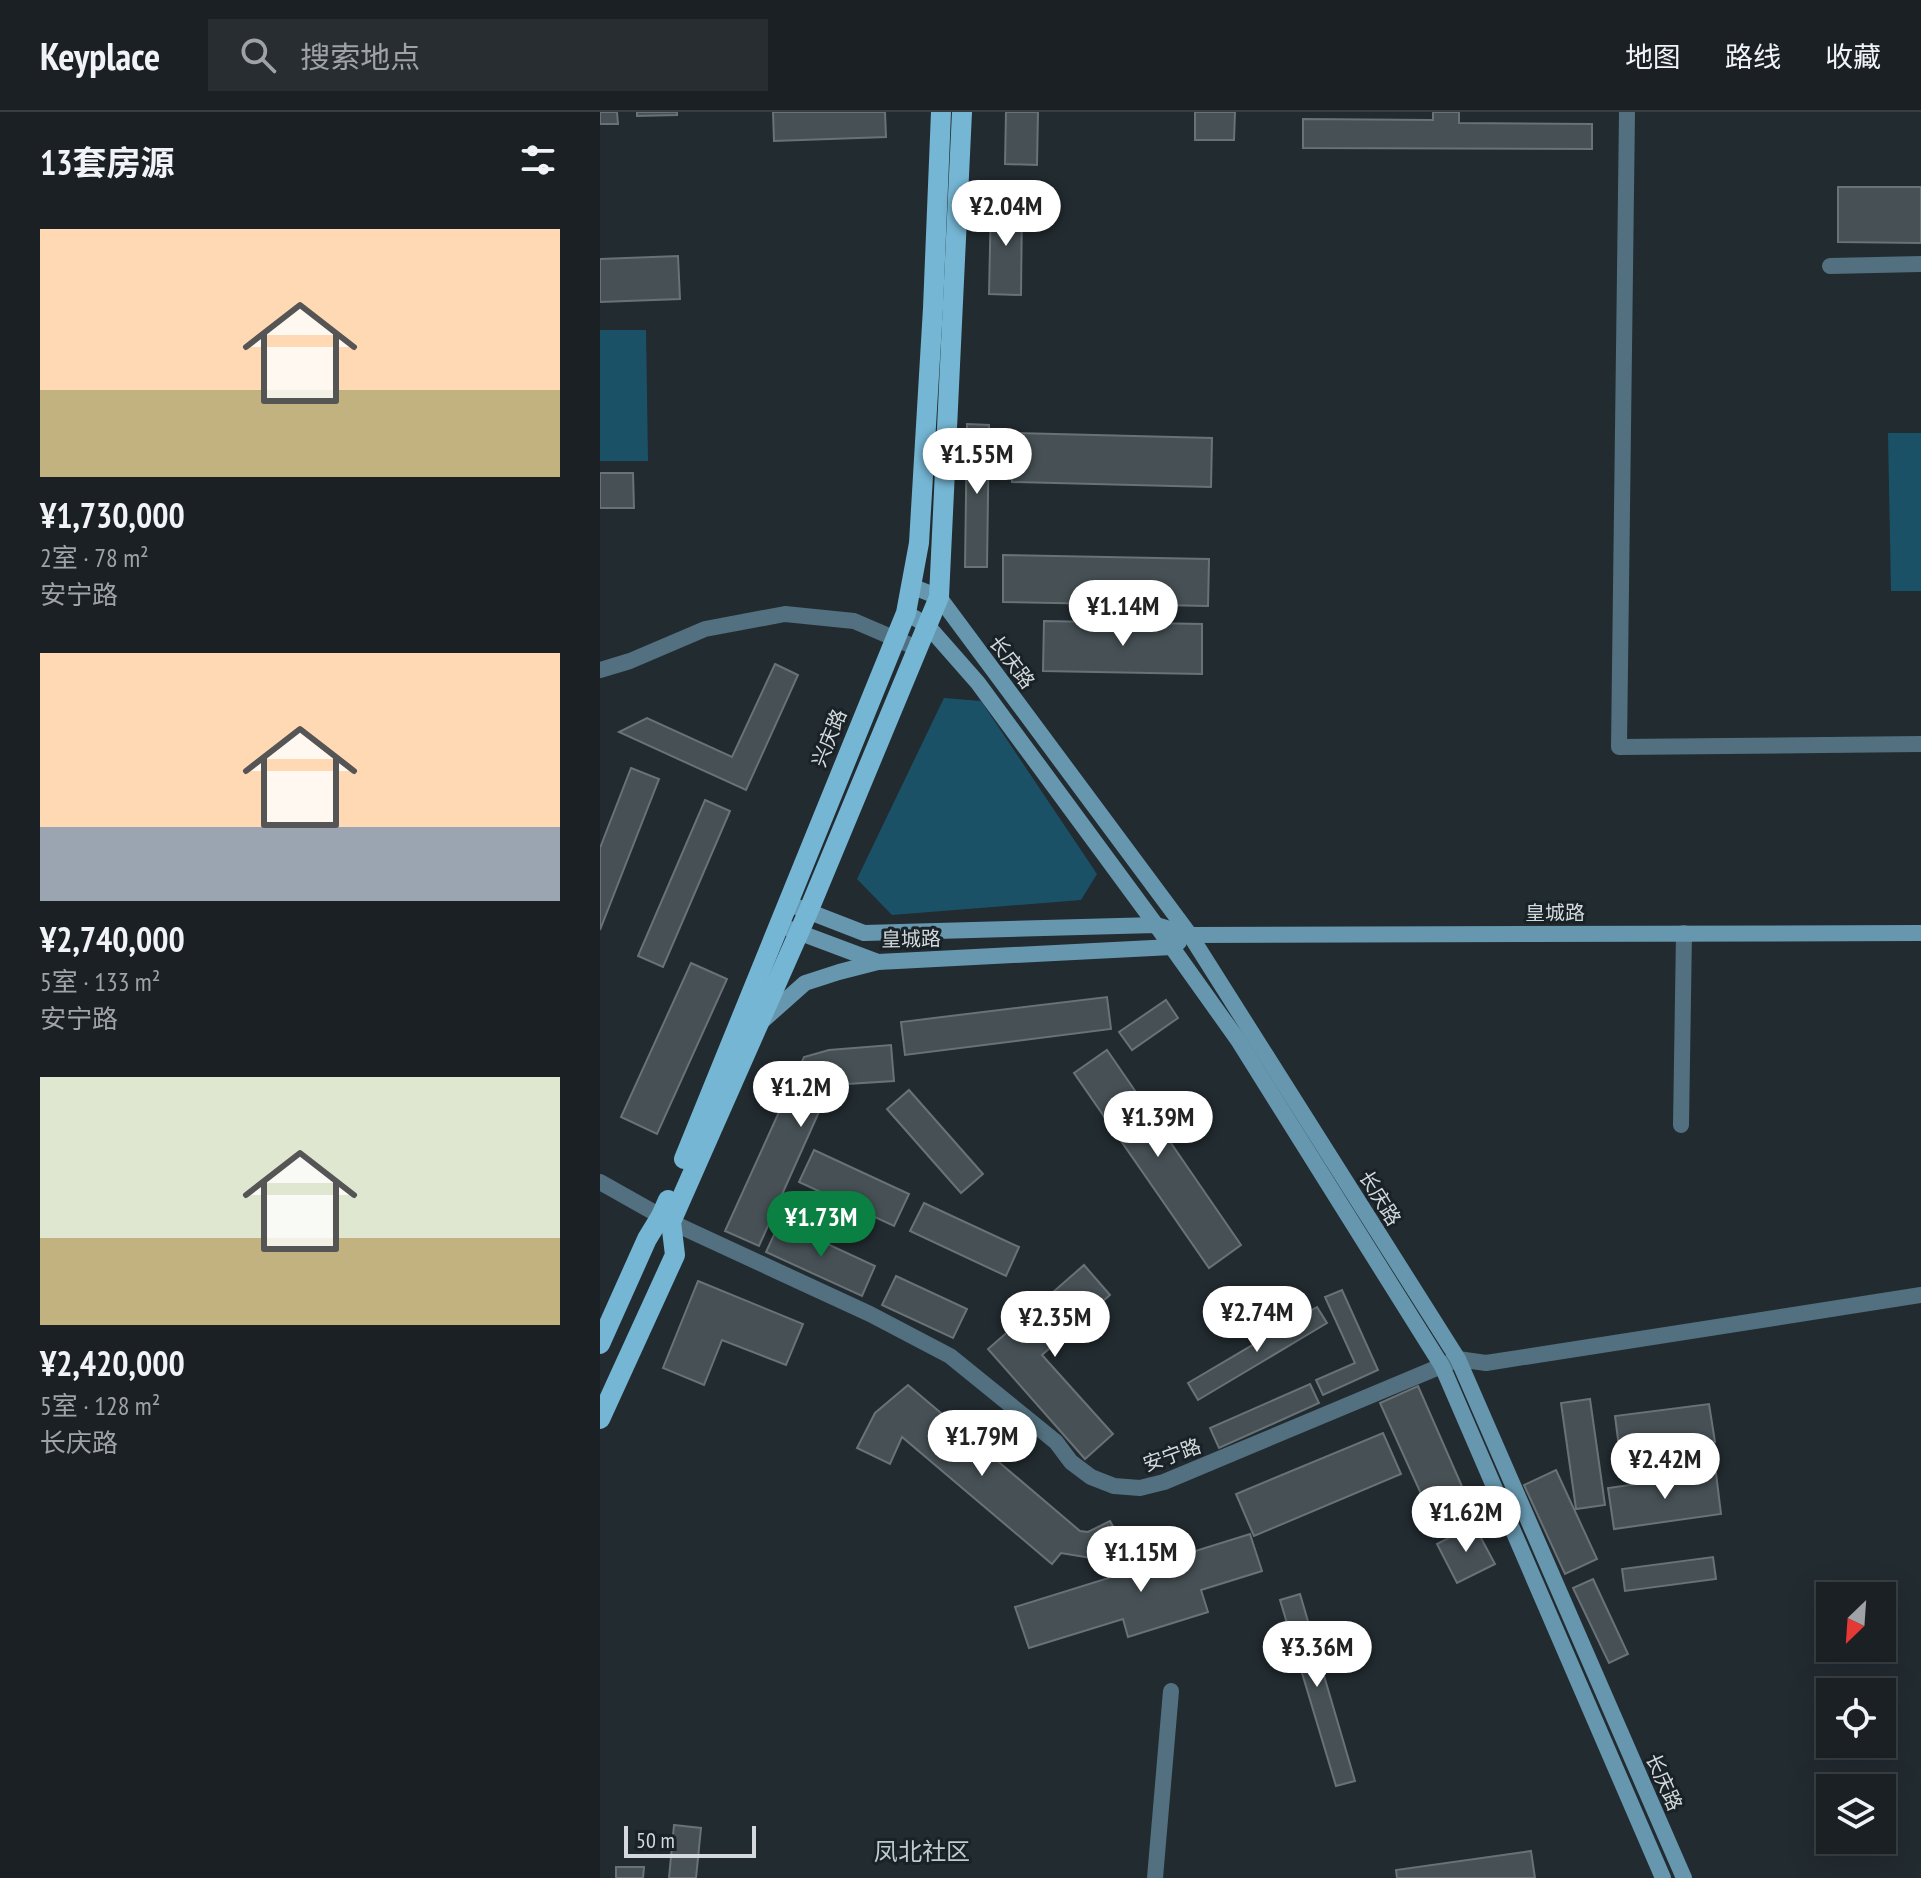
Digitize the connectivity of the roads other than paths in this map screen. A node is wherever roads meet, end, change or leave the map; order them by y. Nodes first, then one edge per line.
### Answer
1 (941, 112) edge
2 (962, 112) edge
3 (1627, 112) edge
4 (1921, 264) edge
5 (1830, 266) dead end
6 (911, 586) junction
7 (939, 597) junction
8 (906, 613) junction
9 (927, 625) junction
10 (895, 639) junction
11 (917, 648) junction
12 (600, 670) edge
13 (1921, 744) edge
14 (788, 904) junction
15 (808, 912) junction
16 (779, 925) junction
17 (1156, 925) junction
18 (799, 933) junction
19 (1684, 933) junction
20 (1921, 933) edge
21 (1190, 935) junction
22 (1172, 947) junction
23 (878, 962) junction
24 (758, 1024) junction
25 (1681, 1125) dead end
26 (600, 1182) edge
27 (666, 1219) junction
28 (1921, 1295) edge
29 (600, 1344) edge
30 (1458, 1359) junction
31 (1442, 1366) junction
32 (600, 1419) edge
33 (1171, 1691) dead end
34 (1155, 1878) edge
35 (1663, 1878) edge
36 (1684, 1878) edge

1 - 6 main road, 兴庆路
2 - 7 main road
3 - 13 street
4 - 5 street
6 - 7 main road
6 - 8 main road, 兴庆路
7 - 9 main road, 兴庆路
7 - 21 main road, 长庆路
8 - 9 main road
8 - 10 main road, 兴庆路
9 - 11 main road, 兴庆路
9 - 17 main road
10 - 11 street
10 - 12 street
10 - 14 main road, 兴庆路
11 - 15 main road, 兴庆路
14 - 15 main road, 皇城路
14 - 16 main road, 兴庆路
15 - 17 main road, 皇城路
15 - 18 main road, 兴庆路
16 - 18 main road, 皇城路
16 - 27 main road, 兴庆路
17 - 21 main road, 皇城路
17 - 22 main road
18 - 23 main road, 皇城路
18 - 24 main road, 兴庆路
19 - 20 main road, 皇城路
19 - 21 main road, 皇城路
19 - 25 street
21 - 22 main road
21 - 30 main road, 长庆路
22 - 23 main road, 皇城路
22 - 31 main road
23 - 24 main road
24 - 27 main road, 兴庆路
26 - 27 street, 安宁路
27 - 29 main road, 兴庆路
27 - 31 street, 安宁路
27 - 32 main road, 兴庆路
28 - 30 street
30 - 31 street, 安宁路
30 - 36 main road, 长庆路
31 - 35 main road
33 - 34 street

